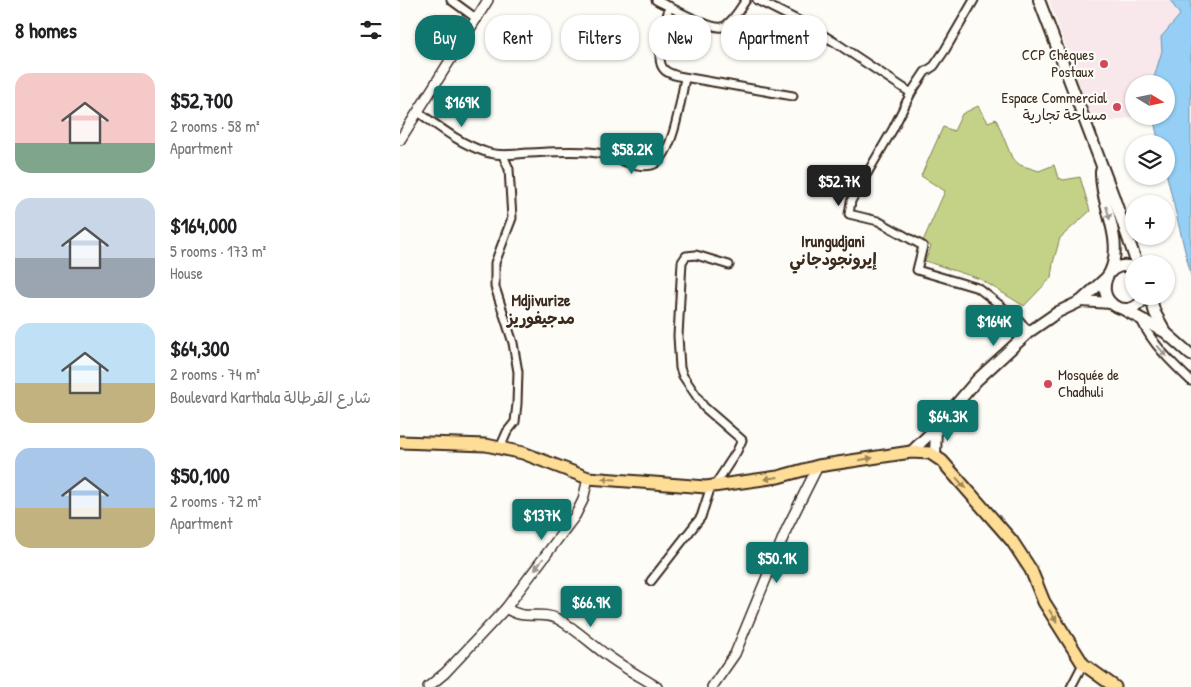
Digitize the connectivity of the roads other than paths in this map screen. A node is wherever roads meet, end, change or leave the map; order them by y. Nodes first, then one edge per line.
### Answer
1 (451, 0) edge
2 (488, 0) edge
3 (656, 0) edge
4 (746, 0) edge
5 (757, 0) edge
6 (974, 0) edge
7 (1039, 0) edge
8 (670, 6) junction
9 (477, 19) junction
10 (685, 78) junction
11 (911, 93) junction
12 (793, 96) dead end
13 (418, 112) junction
14 (403, 128) edge
15 (400, 140) edge
16 (503, 155) junction
17 (1101, 165) junction
18 (1134, 255) edge
19 (729, 265) dead end
20 (1125, 266) edge
21 (1108, 275) junction
22 (1081, 301) junction
23 (1111, 303) junction
24 (1138, 305) edge
25 (1153, 305) edge
26 (1123, 309) junction
27 (1140, 317) junction
28 (1029, 332) junction
29 (1165, 332) junction
30 (1191, 355) edge
31 (1191, 381) edge
32 (936, 428) junction
33 (400, 442) edge
34 (500, 448) junction
35 (911, 452) junction
36 (935, 456) junction
37 (818, 466) junction
38 (588, 478) junction
39 (713, 486) junction
40 (651, 581) dead end
41 (506, 608) junction
42 (1083, 664) junction
43 (428, 687) edge
44 (657, 687) edge
45 (712, 687) edge
46 (1071, 687) edge
47 (1115, 687) edge

1 - 9 street
2 - 9 street
3 - 8 street
4 - 8 street
5 - 11 street
6 - 11 street
7 - 17 main road
8 - 10 street
9 - 13 street
10 - 12 street
10 - 16 street
11 - 28 street
13 - 14 street
13 - 16 street
14 - 15 street
16 - 34 street
17 - 18 main road
17 -> 21 main road
19 - 39 street
20 - 21 main road
21 - 22 main road
21 - 23 main road
22 - 23 main road
22 - 28 main road
23 - 26 main road
24 - 26 main road
25 - 29 main road
26 - 27 main road
27 - 29 main road
27 -> 31 street
28 - 32 main road
29 - 30 main road
32 - 35 main road
32 - 36 main road
33 - 34 main road
34 - 38 main road
35 - 36 main road
37 -> 35 main road
36 -> 42 main road
37 -> 39 main road
37 - 45 street
39 -> 38 main road
38 -> 41 street
39 - 40 street
41 - 43 street
41 - 44 street
42 - 46 street
42 - 47 main road

